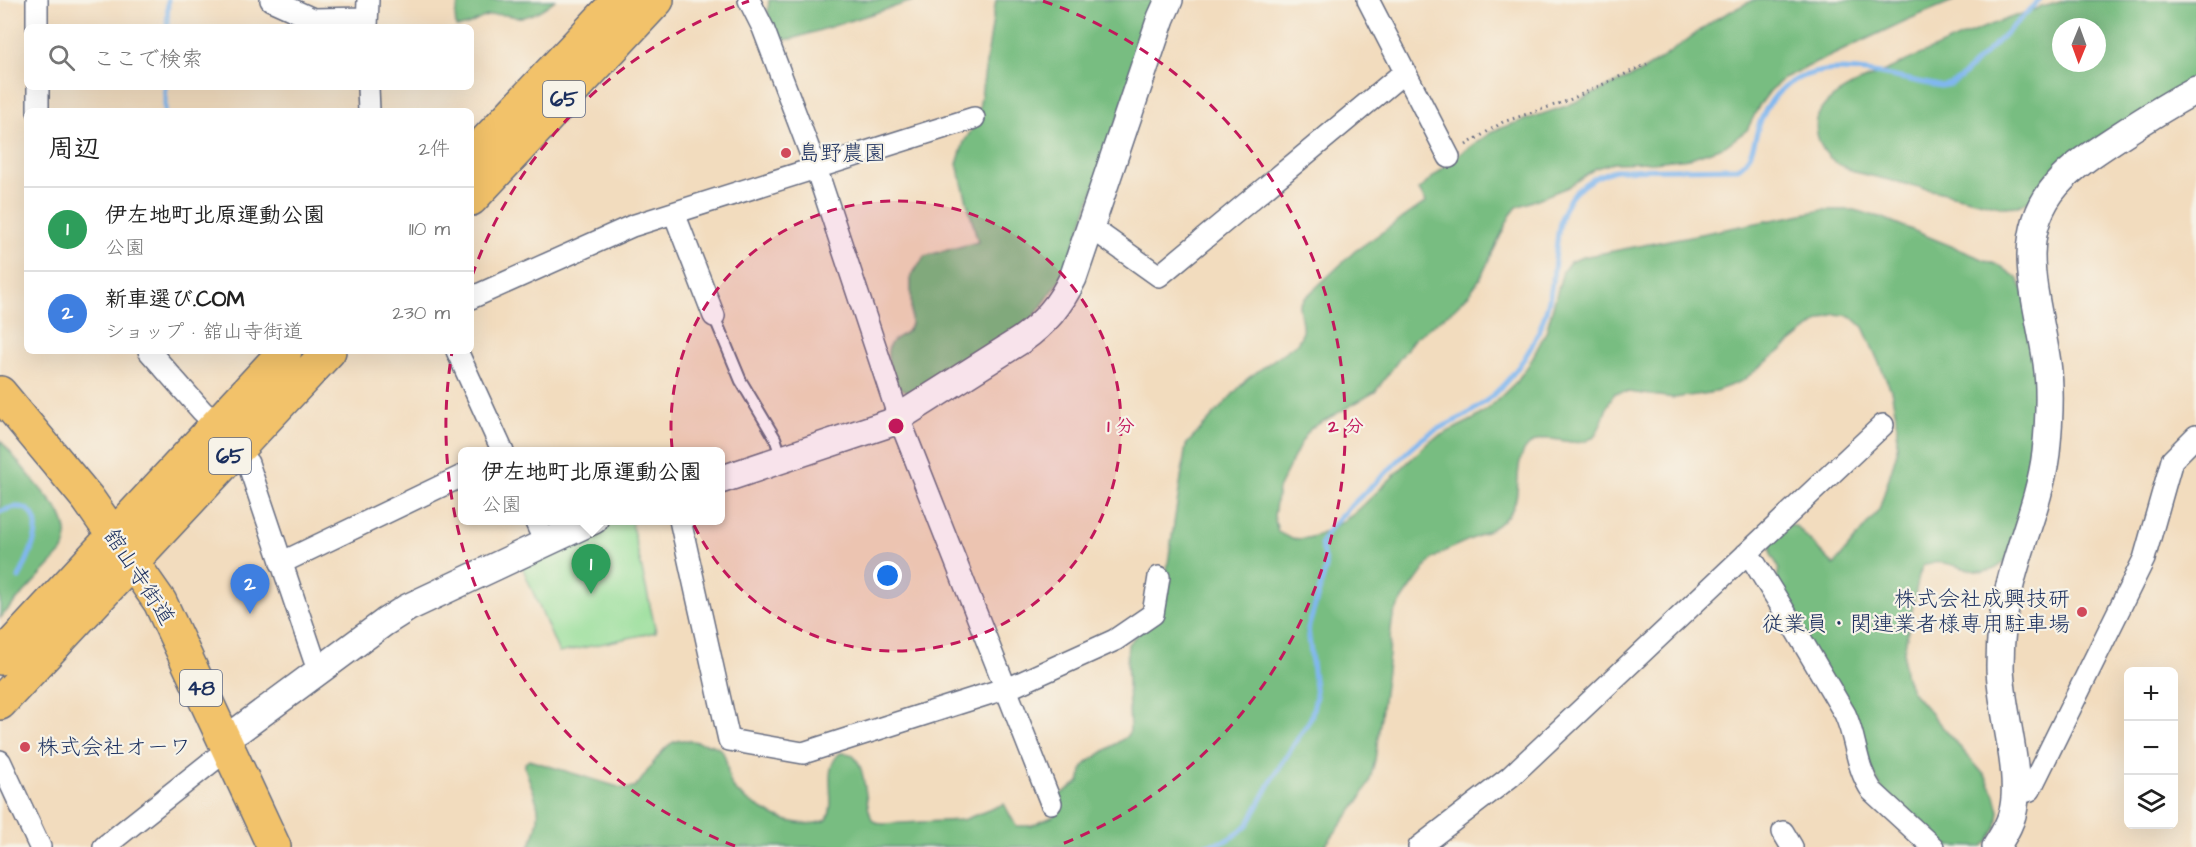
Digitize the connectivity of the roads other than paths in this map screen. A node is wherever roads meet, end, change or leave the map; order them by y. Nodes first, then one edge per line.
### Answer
1 (37, 0) edge
2 (271, 0) edge
3 (619, 0) edge
4 (657, 0) edge
5 (748, 0) edge
6 (1169, 0) edge
7 (1368, 0) edge
8 (367, 15) edge
9 (37, 24) edge
10 (1406, 74) junction
11 (38, 90) edge
12 (368, 90) edge
13 (2196, 90) edge
14 (38, 108) edge
15 (369, 108) edge
16 (974, 118) dead end
17 (474, 154) edge
18 (1449, 157) road end
19 (816, 168) junction
20 (474, 196) edge
21 (674, 213) junction
22 (1089, 231) junction
23 (474, 297) edge
24 (714, 316) joint
25 (152, 354) edge
26 (282, 354) edge
27 (325, 354) edge
28 (458, 354) edge
29 (0, 393) edge
30 (899, 418) junction
31 (217, 424) junction
32 (1883, 425) dead end
33 (2196, 436) edge
34 (501, 447) edge
35 (235, 451) junction
36 (782, 460) junction
37 (458, 478) edge
38 (725, 478) edge
39 (572, 525) edge
40 (681, 525) edge
41 (540, 532) edge
42 (123, 549) junction
43 (1746, 554) junction
44 (282, 563) junction
45 (1159, 577) dead end
46 (0, 658) edge
47 (321, 669) junction
48 (1006, 688) junction
49 (0, 703) edge
50 (227, 745) junction
51 (0, 761) edge
52 (2015, 795) junction
53 (1051, 802) dead end
54 (40, 847) edge
55 (104, 847) edge
56 (274, 847) edge
57 (1419, 847) edge
58 (1933, 847) edge
59 (1996, 847) edge

1 - 9 street
2 - 8 street
3 - 17 main road, 65
4 - 20 main road, 65
5 - 19 street
6 - 22 street
7 - 10 street
10 - 18 street
10 - 22 street
11 - 14 street
12 - 15 street
13 - 52 street
16 - 19 street
19 - 21 street
19 - 30 street
21 - 23 street
21 - 24 street
22 - 30 street
24 - 36 lane
25 - 31 street
26 - 31 main road, 65
27 - 35 main road, 65
28 - 34 street
29 - 42 main road, 舘山寺街道 / 48
30 - 36 street
30 - 48 street
31 - 42 main road, 65
32 - 43 street
33 - 52 street
35 - 42 main road, 65
35 - 44 street
36 - 38 street
37 - 44 street
39 - 41 street
40 - 48 street
41 - 47 street
42 - 46 main road, 65
42 - 49 main road, 65
42 - 50 main road, 舘山寺街道 / 48
43 - 57 street
43 - 58 street
44 - 47 street
45 - 48 street
47 - 50 street
48 - 53 street
50 - 55 street
50 - 56 main road, 舘山寺街道 / 48
51 - 54 street
52 - 59 street

